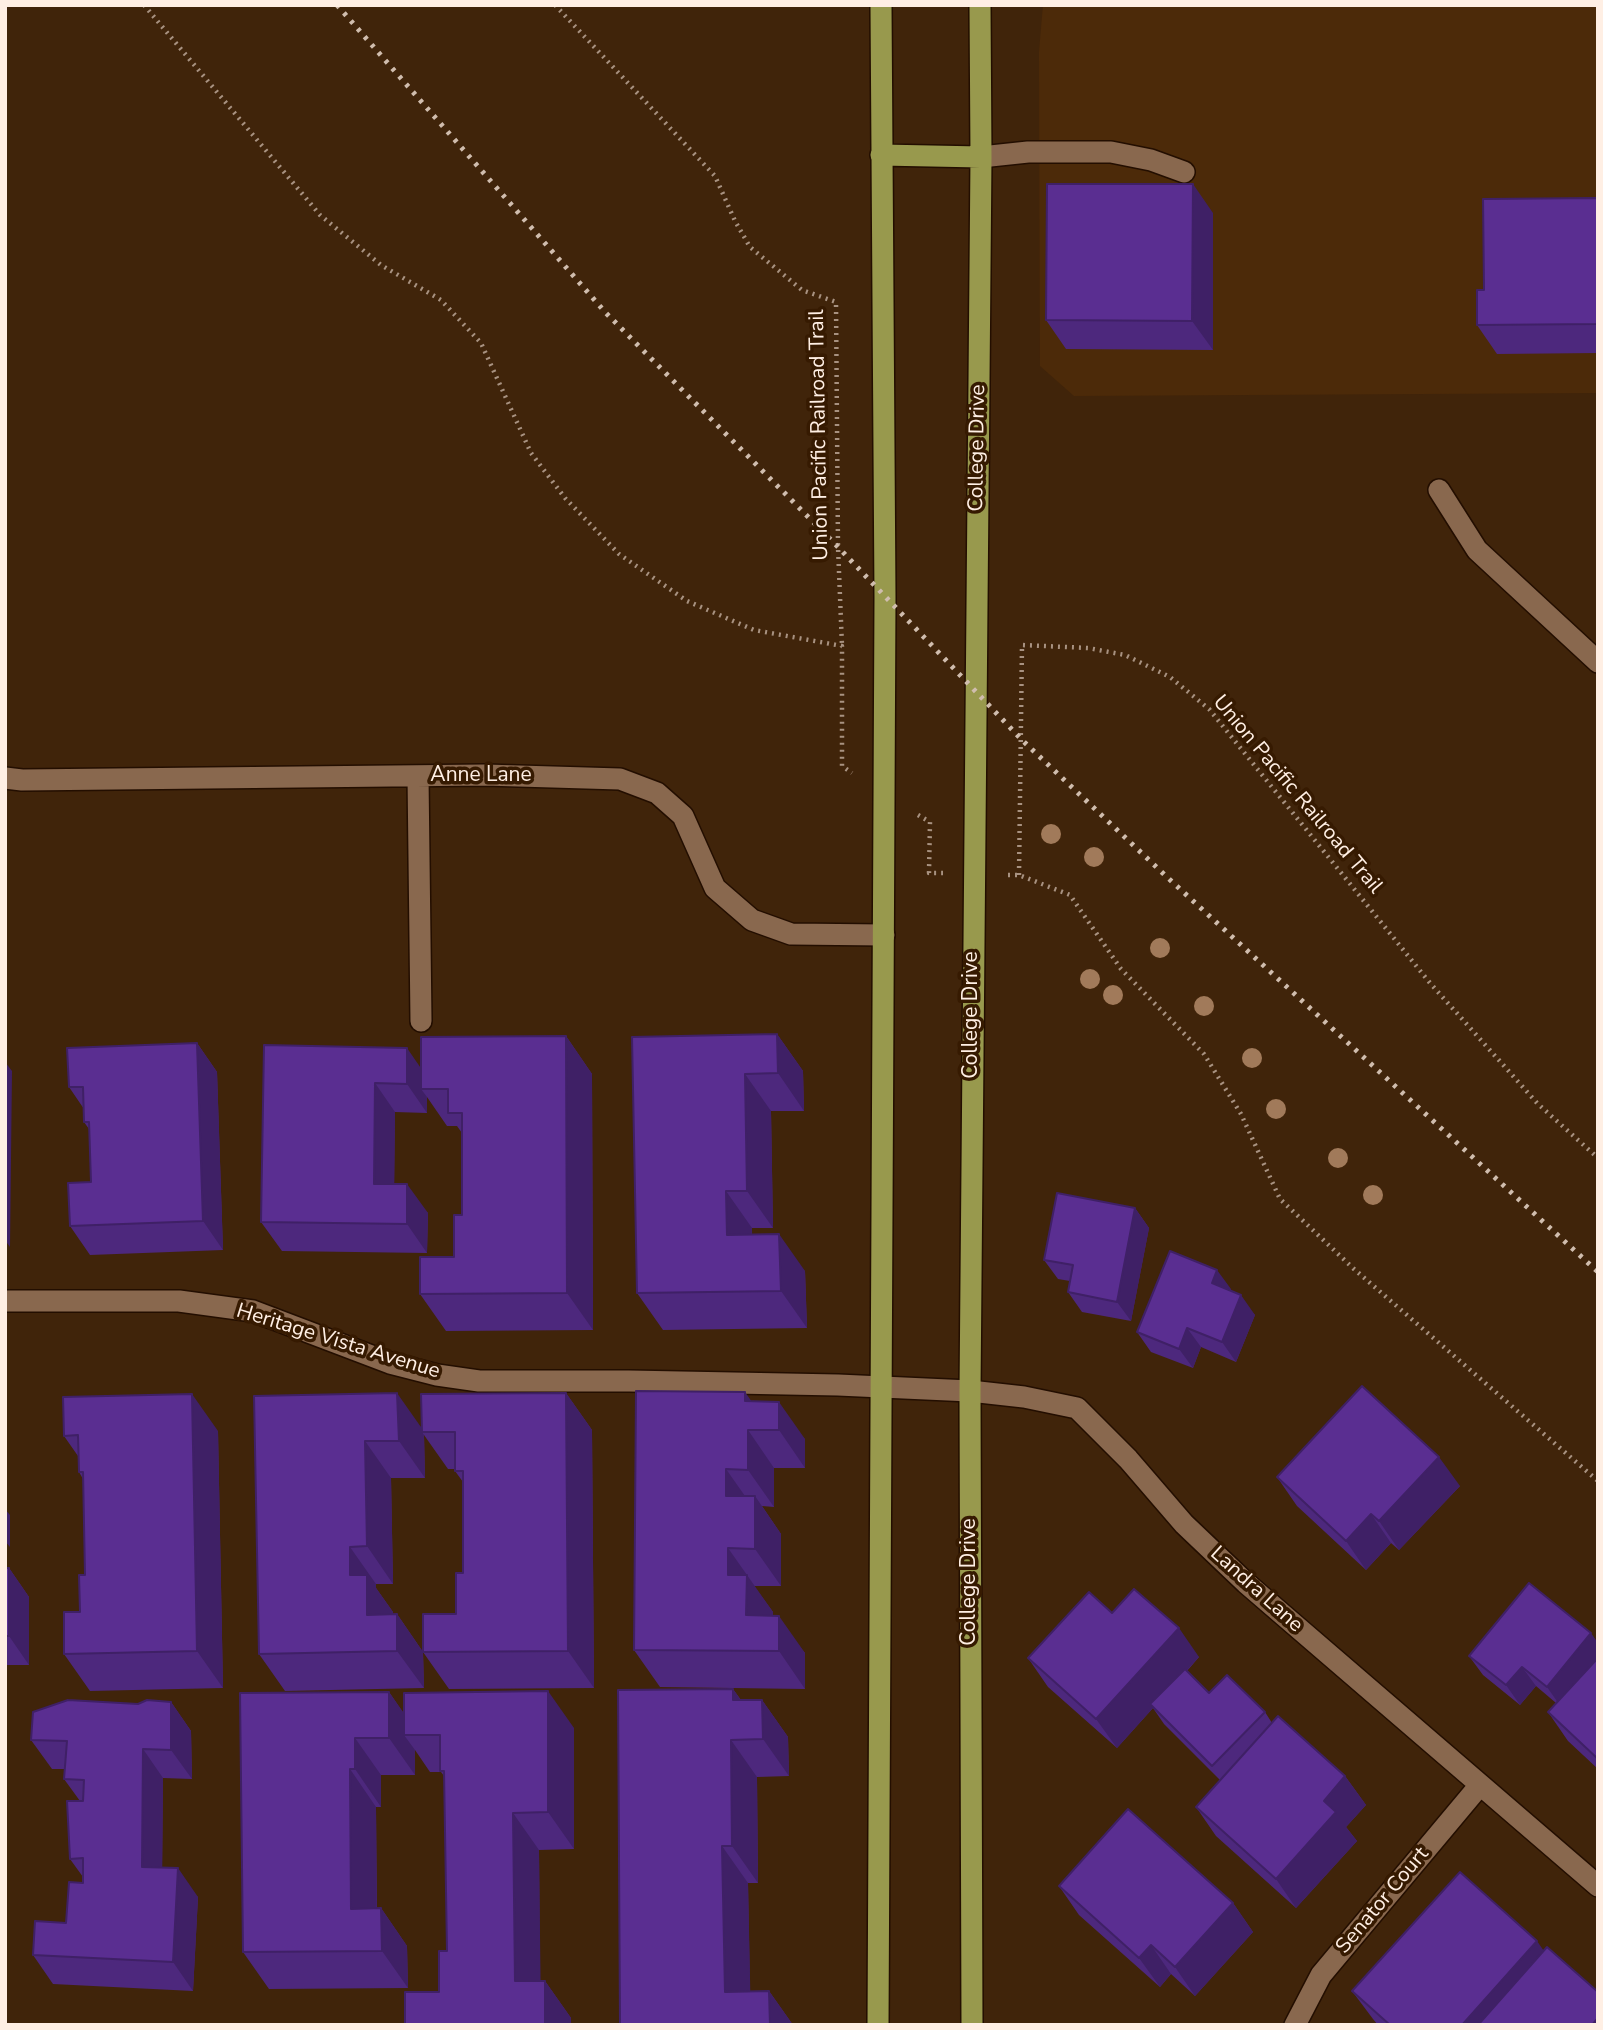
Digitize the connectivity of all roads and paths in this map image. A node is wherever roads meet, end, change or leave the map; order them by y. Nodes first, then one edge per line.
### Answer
1 (555, 5) edge
2 (881, 5) edge
3 (980, 5) edge
4 (881, 155) junction
5 (981, 157) junction
6 (1184, 172) dead end
7 (1439, 490) dead end
8 (842, 646) dead end
9 (1598, 662) edge
10 (418, 776) junction
11 (5, 778) edge
12 (1019, 875) dead end
13 (884, 934) junction
14 (421, 1021) dead end
15 (1598, 1158) edge
16 (5, 1301) edge
17 (881, 1388) junction
18 (970, 1391) junction
19 (1480, 1785) junction
20 (1598, 1886) edge
21 (878, 2025) edge
22 (972, 2025) edge
23 (1296, 2025) edge

1 - 8 path, Union Pacific Railroad Trail
2 - 4 main road
3 - 5 main road, College Drive
4 - 5 main road
4 - 13 main road
5 - 6 street
5 - 18 main road, College Drive
7 - 9 street
10 - 11 street, Anne Lane
10 - 13 street, Anne Lane
10 - 14 street
12 - 15 path, Union Pacific Railroad Trail
13 - 17 main road
16 - 17 street, Heritage Vista Avenue
17 - 18 street, Landra Lane
17 - 21 main road
18 - 19 street, Landra Lane
18 - 22 main road, College Drive
19 - 20 street, Landra Lane
19 - 23 street, Senator Court

